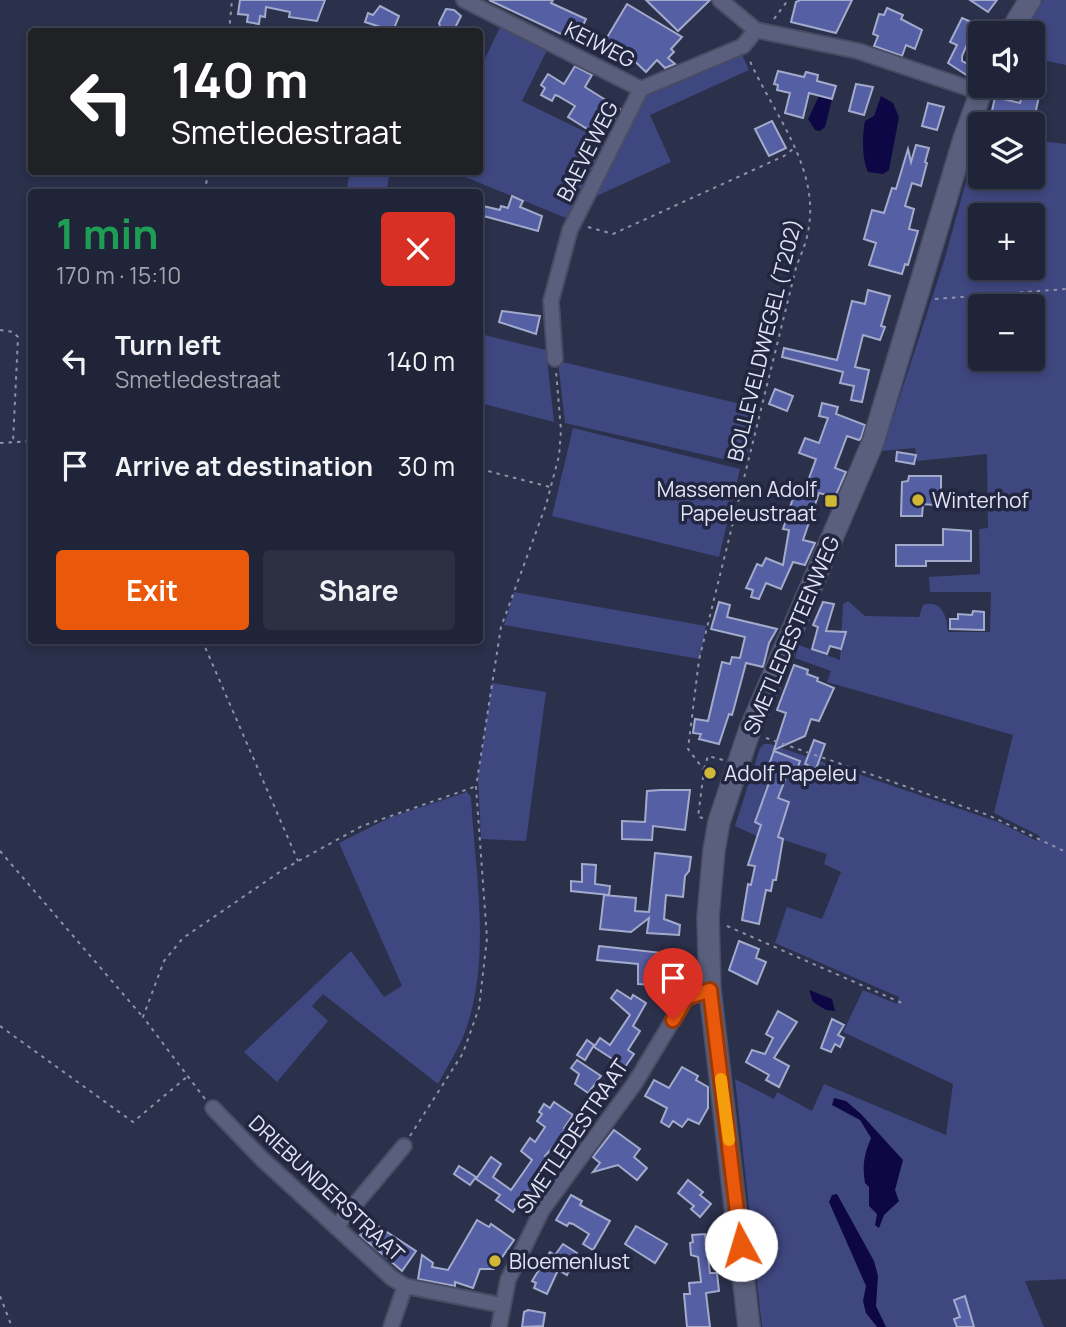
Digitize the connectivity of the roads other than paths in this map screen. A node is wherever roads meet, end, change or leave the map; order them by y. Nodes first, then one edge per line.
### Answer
1 (464, 0) edge
2 (720, 0) edge
3 (1030, 0) edge
4 (1017, 21) edge
5 (761, 31) junction
6 (968, 85) edge
7 (641, 89) junction
8 (978, 98) edge
9 (555, 359) road end
10 (710, 990) junction
11 (213, 1108) road end
12 (404, 1146) road end
13 (336, 1227) junction
14 (405, 1286) junction
15 (501, 1305) junction
16 (391, 1327) edge
17 (499, 1327) edge
18 (749, 1327) edge

1 - 7 street, KEIWEG
2 - 5 street
3 - 4 street
5 - 6 street
5 - 7 street, BAEVEWEG
7 - 9 street, BAEVEWEG
8 - 10 street, SMETLEDESTEENWEG
10 - 15 street, SMETLEDESTRAAT
10 - 18 street, SMETLEDESTEENWEG
11 - 13 street, DRIEBUNDERSTRAAT
12 - 13 street
13 - 14 street, DRIEBUNDERSTRAAT
14 - 15 street, DRIEBUNDERSTRAAT
14 - 16 street
15 - 17 street, SMETLEDESTRAAT

